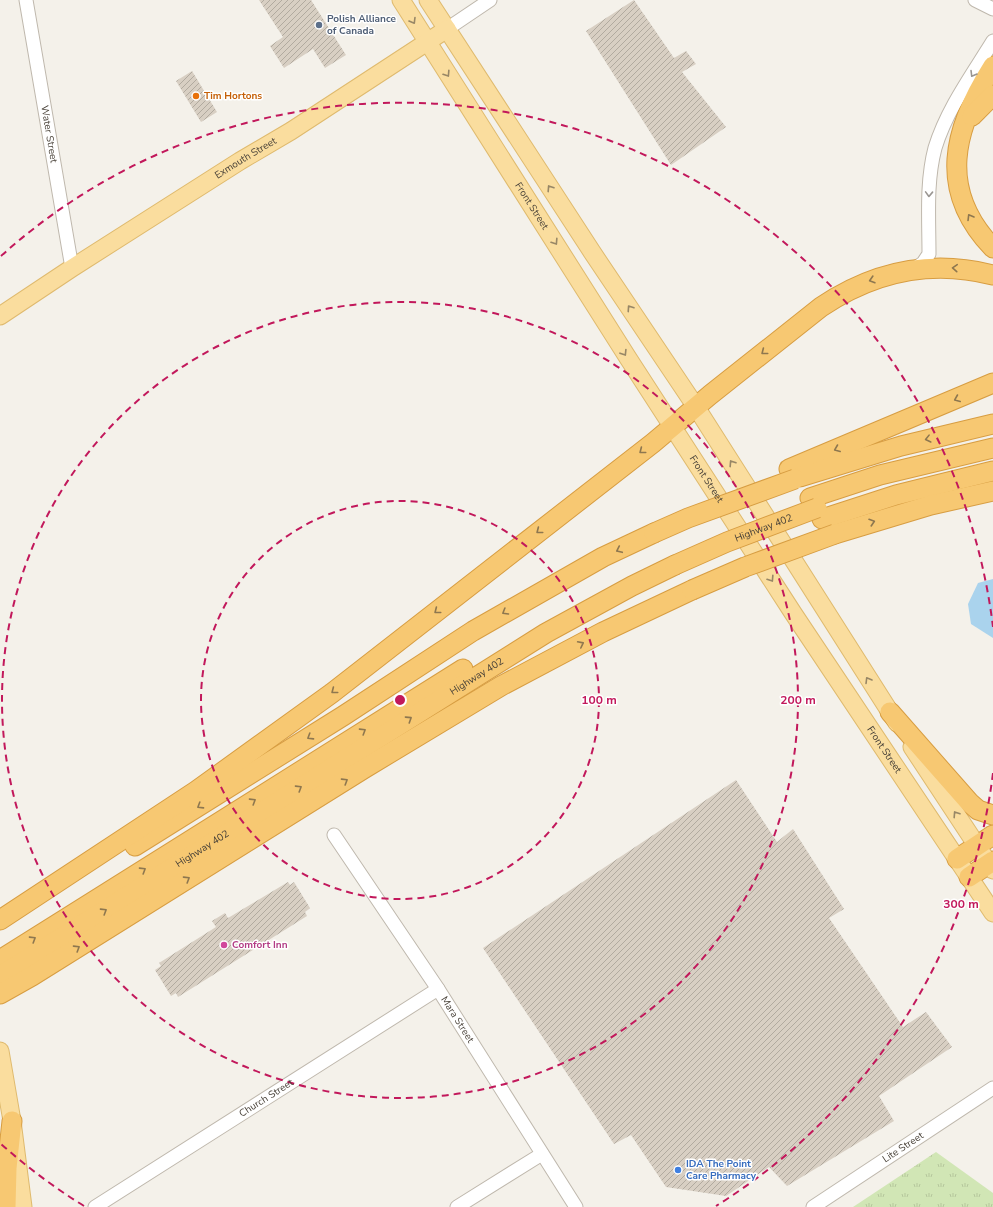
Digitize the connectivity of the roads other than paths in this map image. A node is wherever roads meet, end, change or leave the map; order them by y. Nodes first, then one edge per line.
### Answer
1 (26, 0) edge
2 (401, 0) edge
3 (428, 0) edge
4 (490, 0) edge
5 (975, 0) edge
6 (993, 9) edge
7 (447, 29) junction
8 (426, 41) junction
9 (993, 41) edge
10 (993, 66) edge
11 (993, 95) edge
12 (961, 132) junction
13 (993, 248) edge
14 (72, 268) junction
15 (910, 271) junction
16 (993, 275) edge
17 (0, 316) edge
18 (993, 383) edge
19 (696, 407) junction
20 (993, 424) edge
21 (672, 426) junction
22 (993, 448) edge
23 (993, 459) edge
24 (993, 471) edge
25 (792, 474) junction
26 (993, 491) edge
27 (817, 509) junction
28 (680, 571) junction
29 (890, 712) junction
30 (993, 815) edge
31 (334, 835) dead end
32 (993, 835) edge
33 (977, 846) junction
34 (957, 859) junction
35 (992, 865) edge
36 (969, 878) junction
37 (993, 913) edge
38 (0, 920) edge
39 (0, 931) edge
40 (0, 960) edge
41 (0, 976) edge
42 (32, 976) junction
43 (438, 989) junction
44 (0, 994) edge
45 (0, 1000) edge
46 (0, 1050) edge
47 (993, 1088) edge
48 (12, 1121) junction
49 (542, 1154) junction
50 (6, 1207) edge
51 (23, 1207) edge
52 (95, 1207) edge
53 (457, 1207) edge
54 (576, 1207) edge
55 (813, 1207) edge

1 - 14 street, Water Street
2 -> 8 main road, Front Street
3 - 7 main road
4 - 7 street, Exmouth Street
5 - 6 street
7 - 8 main road, Exmouth Street
19 -> 7 main road
8 - 14 main road, Exmouth Street
8 -> 21 main road, Front Street
9 -> 15 street
10 - 12 highway
11 - 12 highway
13 -> 12 highway
14 - 17 main road, Exmouth Street
16 -> 15 highway
15 -> 19 highway
18 -> 25 highway
19 - 21 highway
29 -> 19 main road
20 -> 25 highway
21 -> 34 main road, Front Street
21 -> 38 highway
22 - 27 highway
23 - 27 highway, Highway 402
24 - 27 highway
25 -> 39 highway, bridge
28 -> 26 highway, bridge
27 - 28 highway, Highway 402, bridge
40 -> 28 highway
41 -> 28 highway, Highway 402
42 -> 28 highway
29 - 30 highway
33 -> 29 main road
31 - 43 street, Mara Street
32 - 33 highway
33 - 34 highway
33 - 35 main road
34 - 36 main road, Front Street
35 - 36 highway
36 - 37 main road, Front Street
42 - 44 highway
42 - 45 highway
43 - 49 street, Mara Street
43 - 52 street, Church Street
46 - 48 main road
47 - 55 street, Lite Street
48 - 50 highway
48 - 51 main road
49 - 53 street
49 - 54 street, Mara Street

